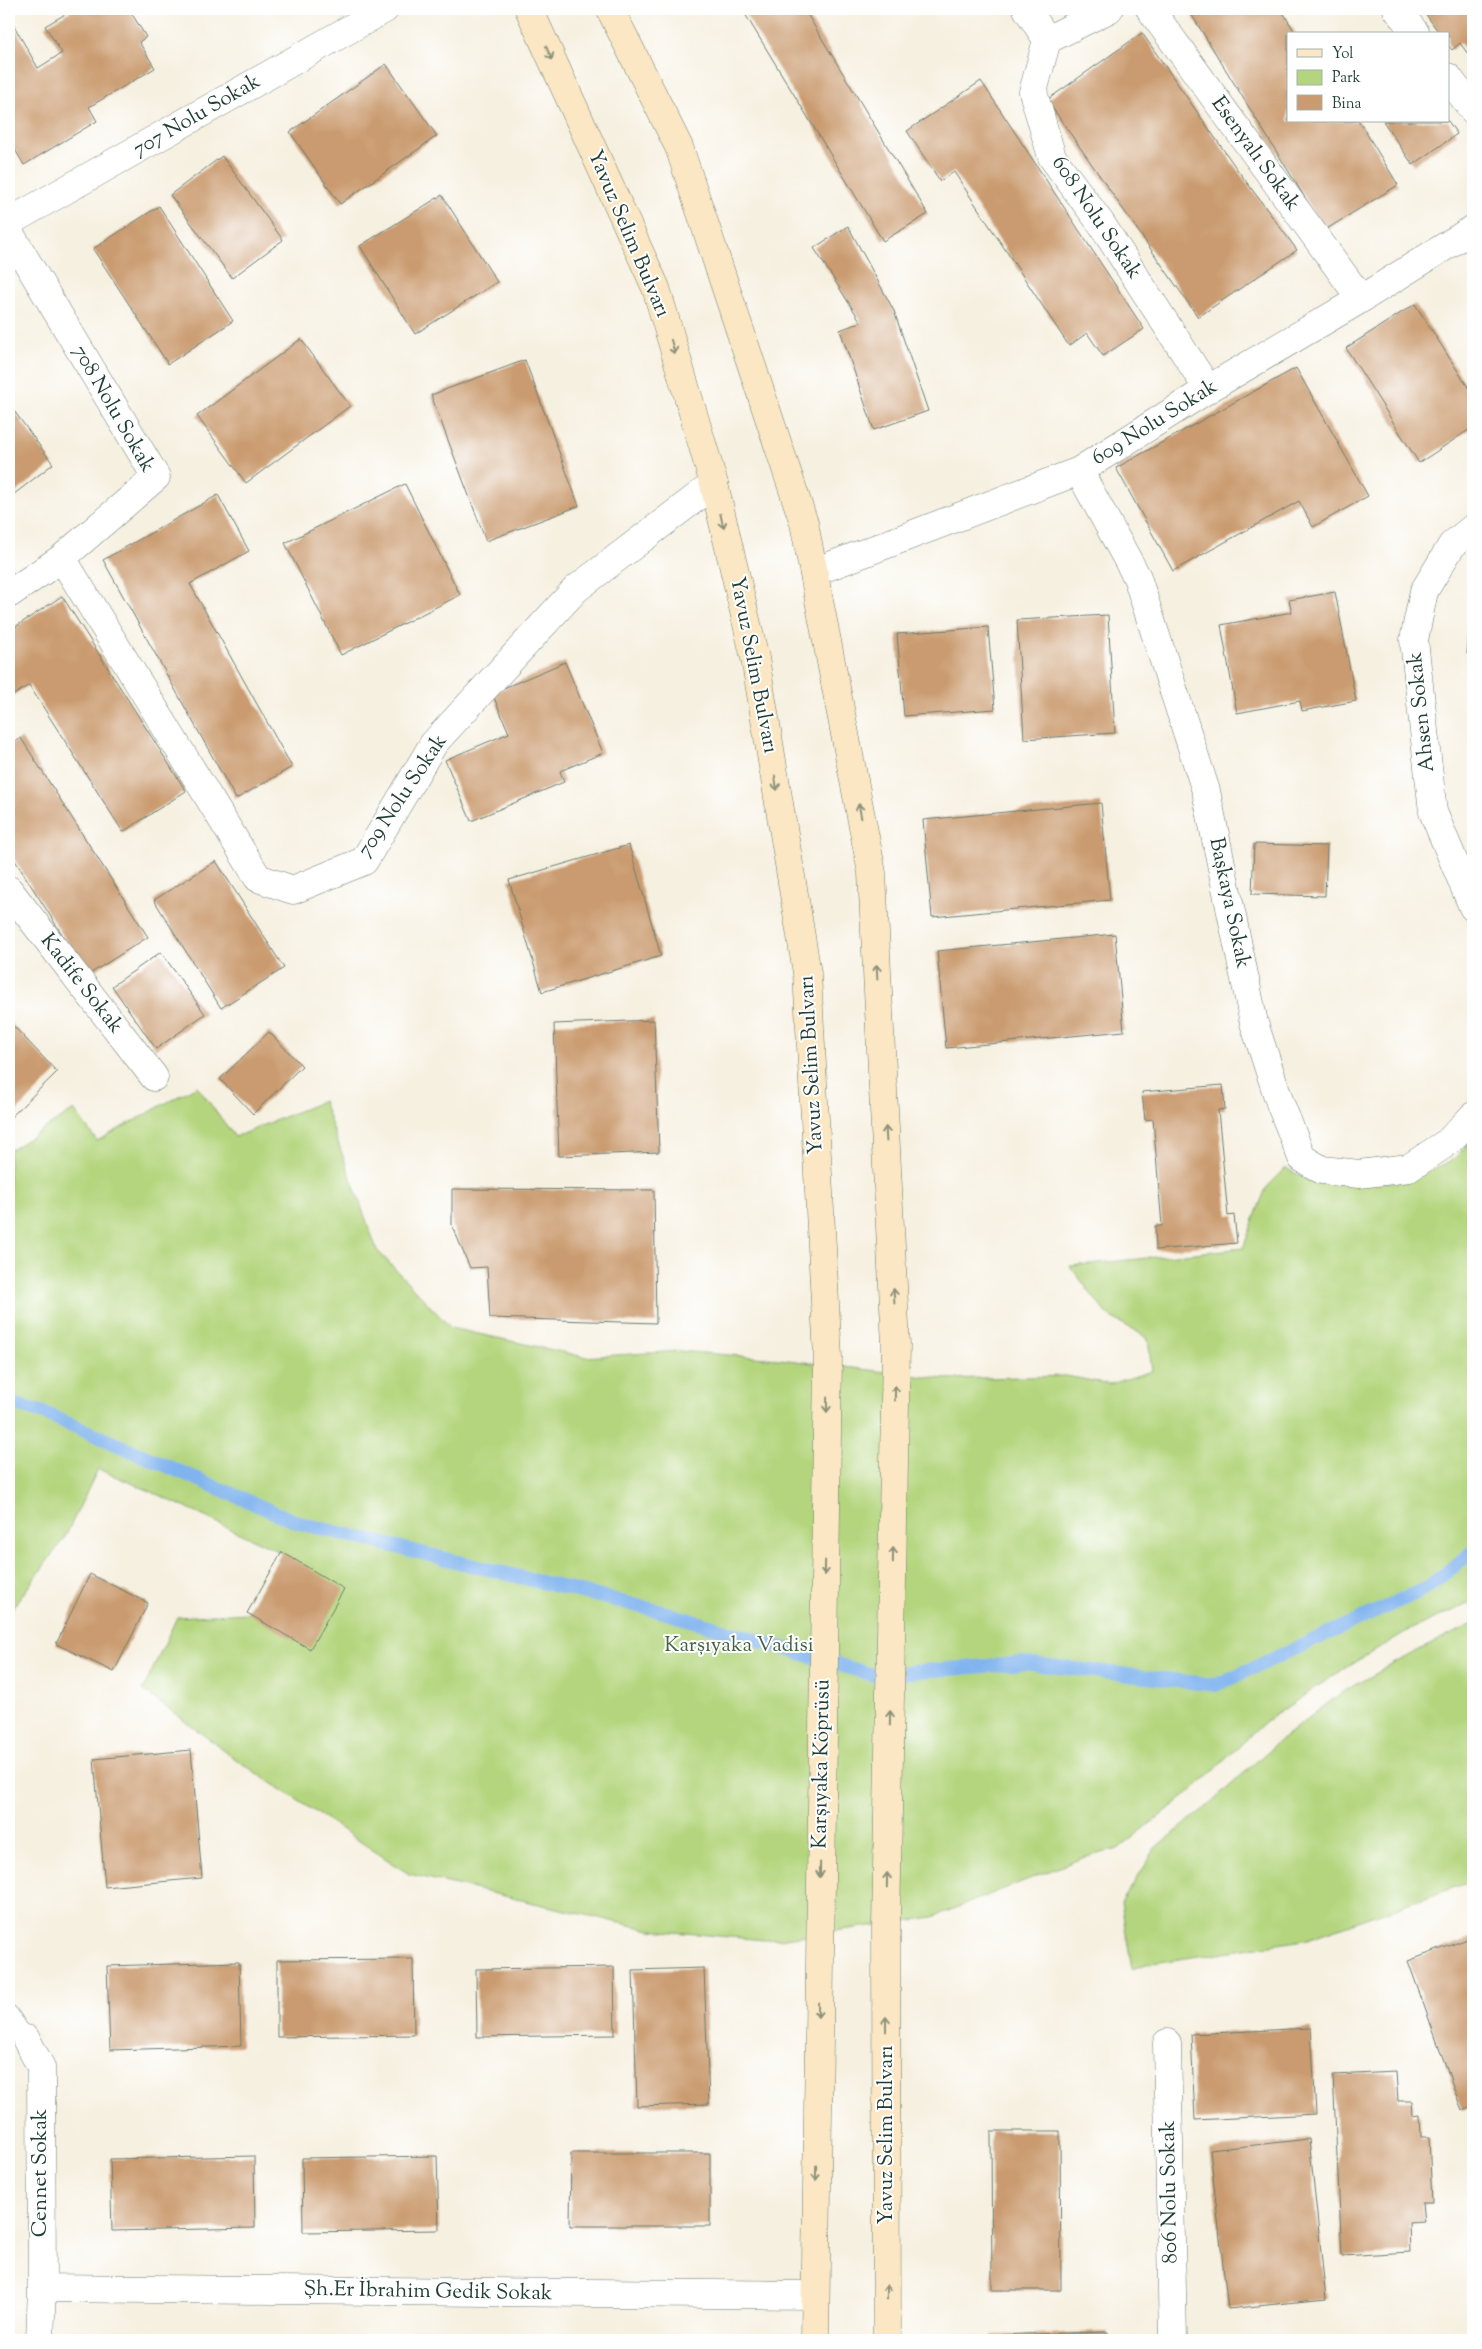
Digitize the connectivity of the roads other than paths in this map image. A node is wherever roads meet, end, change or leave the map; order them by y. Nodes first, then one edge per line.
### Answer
1 (385, 9) edge
2 (529, 9) edge
3 (610, 9) edge
4 (1027, 9) edge
5 (1109, 9) edge
6 (1150, 9) edge
7 (1397, 9) edge
8 (1414, 32) edge
9 (1047, 40) junction
10 (1450, 80) edge
11 (1473, 110) edge
12 (9, 222) edge
13 (1473, 229) edge
14 (9, 232) edge
15 (1360, 299) junction
16 (1208, 389) junction
17 (1079, 471) junction
18 (714, 484) junction
19 (1473, 528) edge
20 (62, 558) junction
21 (814, 572) junction
22 (9, 594) edge
23 (9, 890) edge
24 (1473, 907) edge
25 (154, 1077) dead end
26 (1473, 1116) edge
27 (828, 1357) joint
28 (9, 2014) edge
29 (26, 2039) joint
30 (1167, 2043) dead end
31 (42, 2288) junction
32 (815, 2295) junction
33 (40, 2340) edge
34 (815, 2340) edge
35 (887, 2340) edge
36 (1173, 2340) edge

1 - 12 street, 707 Nolu Sokak
2 -> 18 main road, Yavuz Selim Bulvarı
3 - 21 main road
4 - 9 street
5 - 9 street
6 - 15 street, Esenyalı Sokak
7 - 8 street
9 - 16 street, 608 Nolu Sokak
10 - 11 street
13 - 15 street, 609 Nolu Sokak
14 - 20 street, 708 Nolu Sokak
15 - 16 street, 609 Nolu Sokak
16 - 17 street, 609 Nolu Sokak
17 - 21 street, 609 Nolu Sokak
17 - 26 street, Başkaya Sokak
18 - 20 street, 709 Nolu Sokak
18 -> 27 main road, Yavuz Selim Bulvarı
19 - 24 street, Ahsen Sokak
20 - 22 street, 708 Nolu Sokak
35 -> 21 main road, Yavuz Selim Bulvarı
23 - 25 street, Kadife Sokak
27 -> 32 main road, Karşıyaka Köprüsü
28 - 29 lane, Cennet Sokak
29 - 31 street, Cennet Sokak
30 - 36 street, 806 Nolu Sokak
31 - 32 street, Şh.Er İbrahim Gedik Sokak
31 - 33 street, Cennet Sokak
32 - 34 main road

